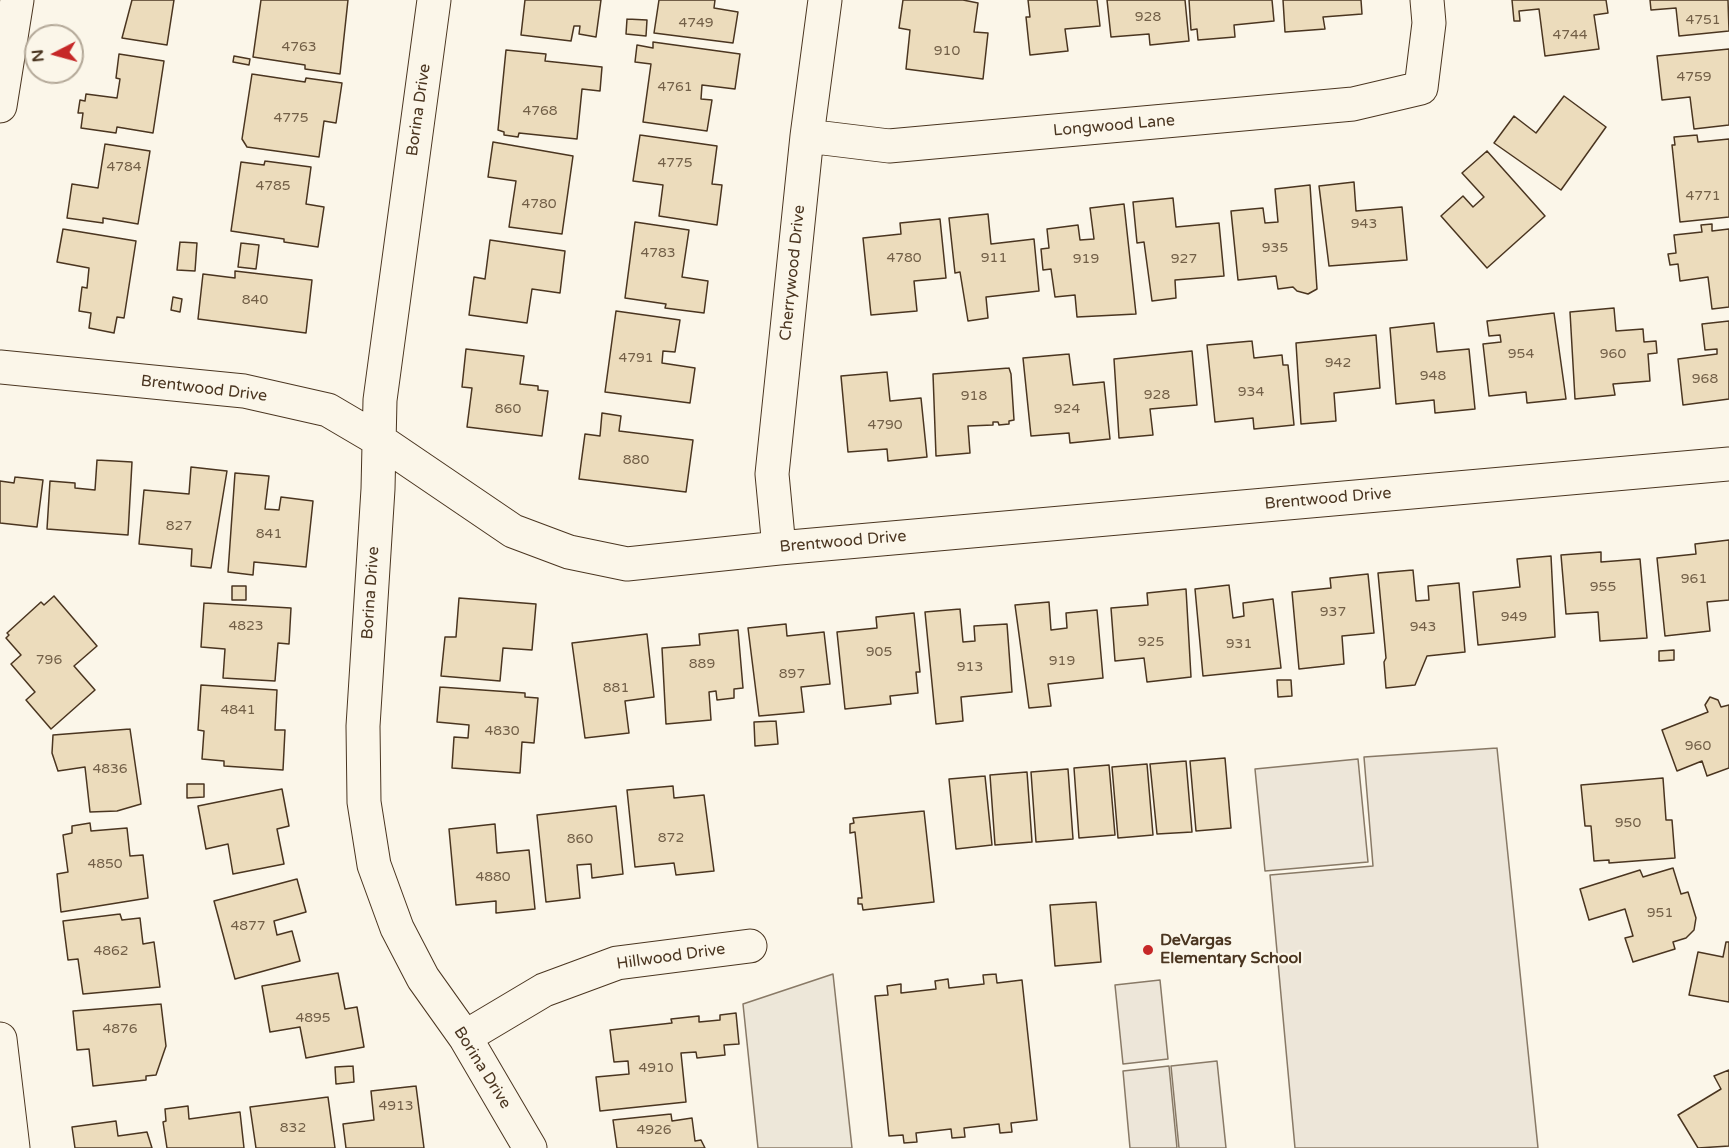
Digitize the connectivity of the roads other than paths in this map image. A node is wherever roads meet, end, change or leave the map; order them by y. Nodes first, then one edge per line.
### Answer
1 (17, 0) edge
2 (434, 0) edge
3 (825, 0) edge
4 (1427, 0) edge
5 (0, 106) edge
6 (807, 136) junction
7 (0, 367) edge
8 (379, 440) junction
9 (1729, 464) edge
10 (779, 548) junction
11 (750, 946) dead end
12 (465, 1037) junction
13 (0, 1039) edge
14 (13, 1148) edge
15 (530, 1148) edge

1 - 5 street
2 - 8 street, Borina Drive
3 - 6 street, Cherrywood Drive
4 - 6 street, Longwood Lane
6 - 10 street, Cherrywood Drive
7 - 8 street, Brentwood Drive
8 - 10 street, Brentwood Drive
8 - 12 street, Borina Drive
9 - 10 street, Brentwood Drive
11 - 12 street, Hillwood Drive
12 - 15 street, Borina Drive
13 - 14 street

